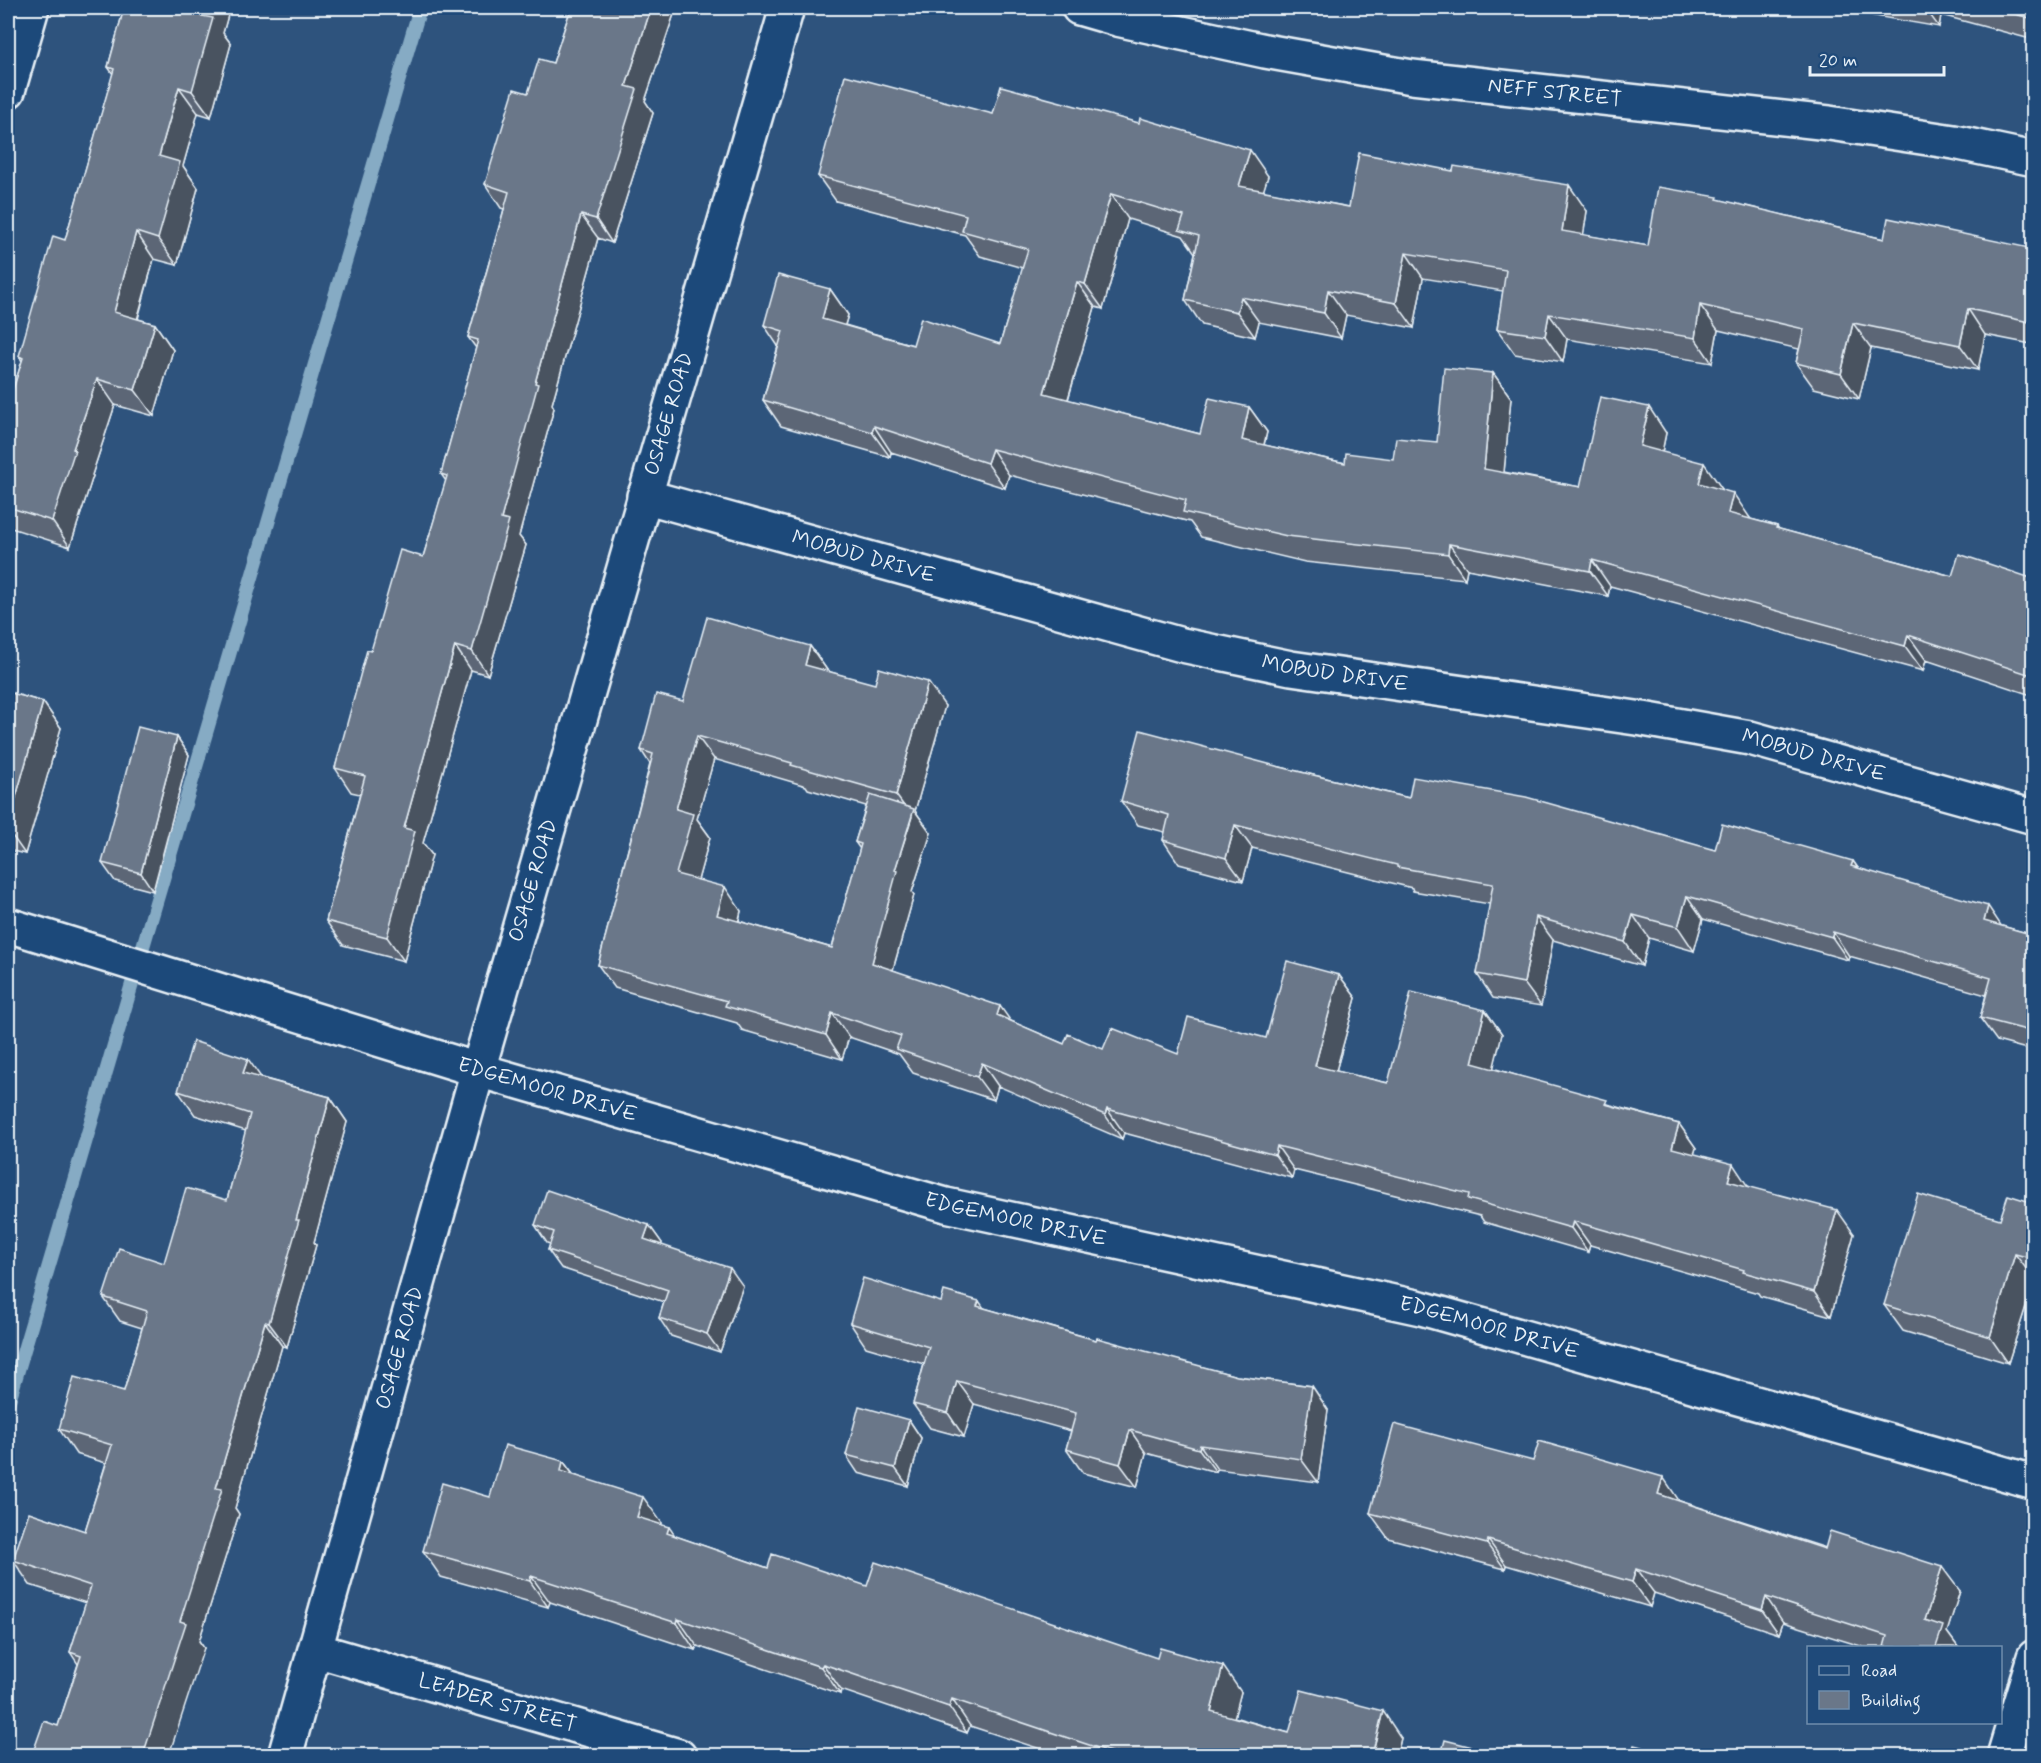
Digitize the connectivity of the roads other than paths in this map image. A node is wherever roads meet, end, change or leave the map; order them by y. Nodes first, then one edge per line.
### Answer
1 (32, 8) edge
2 (787, 8) edge
3 (1079, 8) edge
4 (8, 91) edge
5 (2034, 159) edge
6 (644, 496) junction
7 (2034, 817) edge
8 (8, 925) edge
9 (478, 1070) junction
10 (2034, 1482) edge
11 (316, 1650) junction
12 (2034, 1657) edge
13 (285, 1755) edge
14 (679, 1755) edge
15 (2004, 1755) edge

1 - 4 street
2 - 6 street, OSAGE ROAD
3 - 5 street, NEFF STREET
6 - 7 street, MOBUD DRIVE
6 - 9 street, OSAGE ROAD
8 - 9 street, EDGEMOOR DRIVE
9 - 10 street, EDGEMOOR DRIVE
9 - 11 street, OSAGE ROAD
11 - 13 street, OSAGE ROAD
11 - 14 street, LEADER STREET
12 - 15 street

